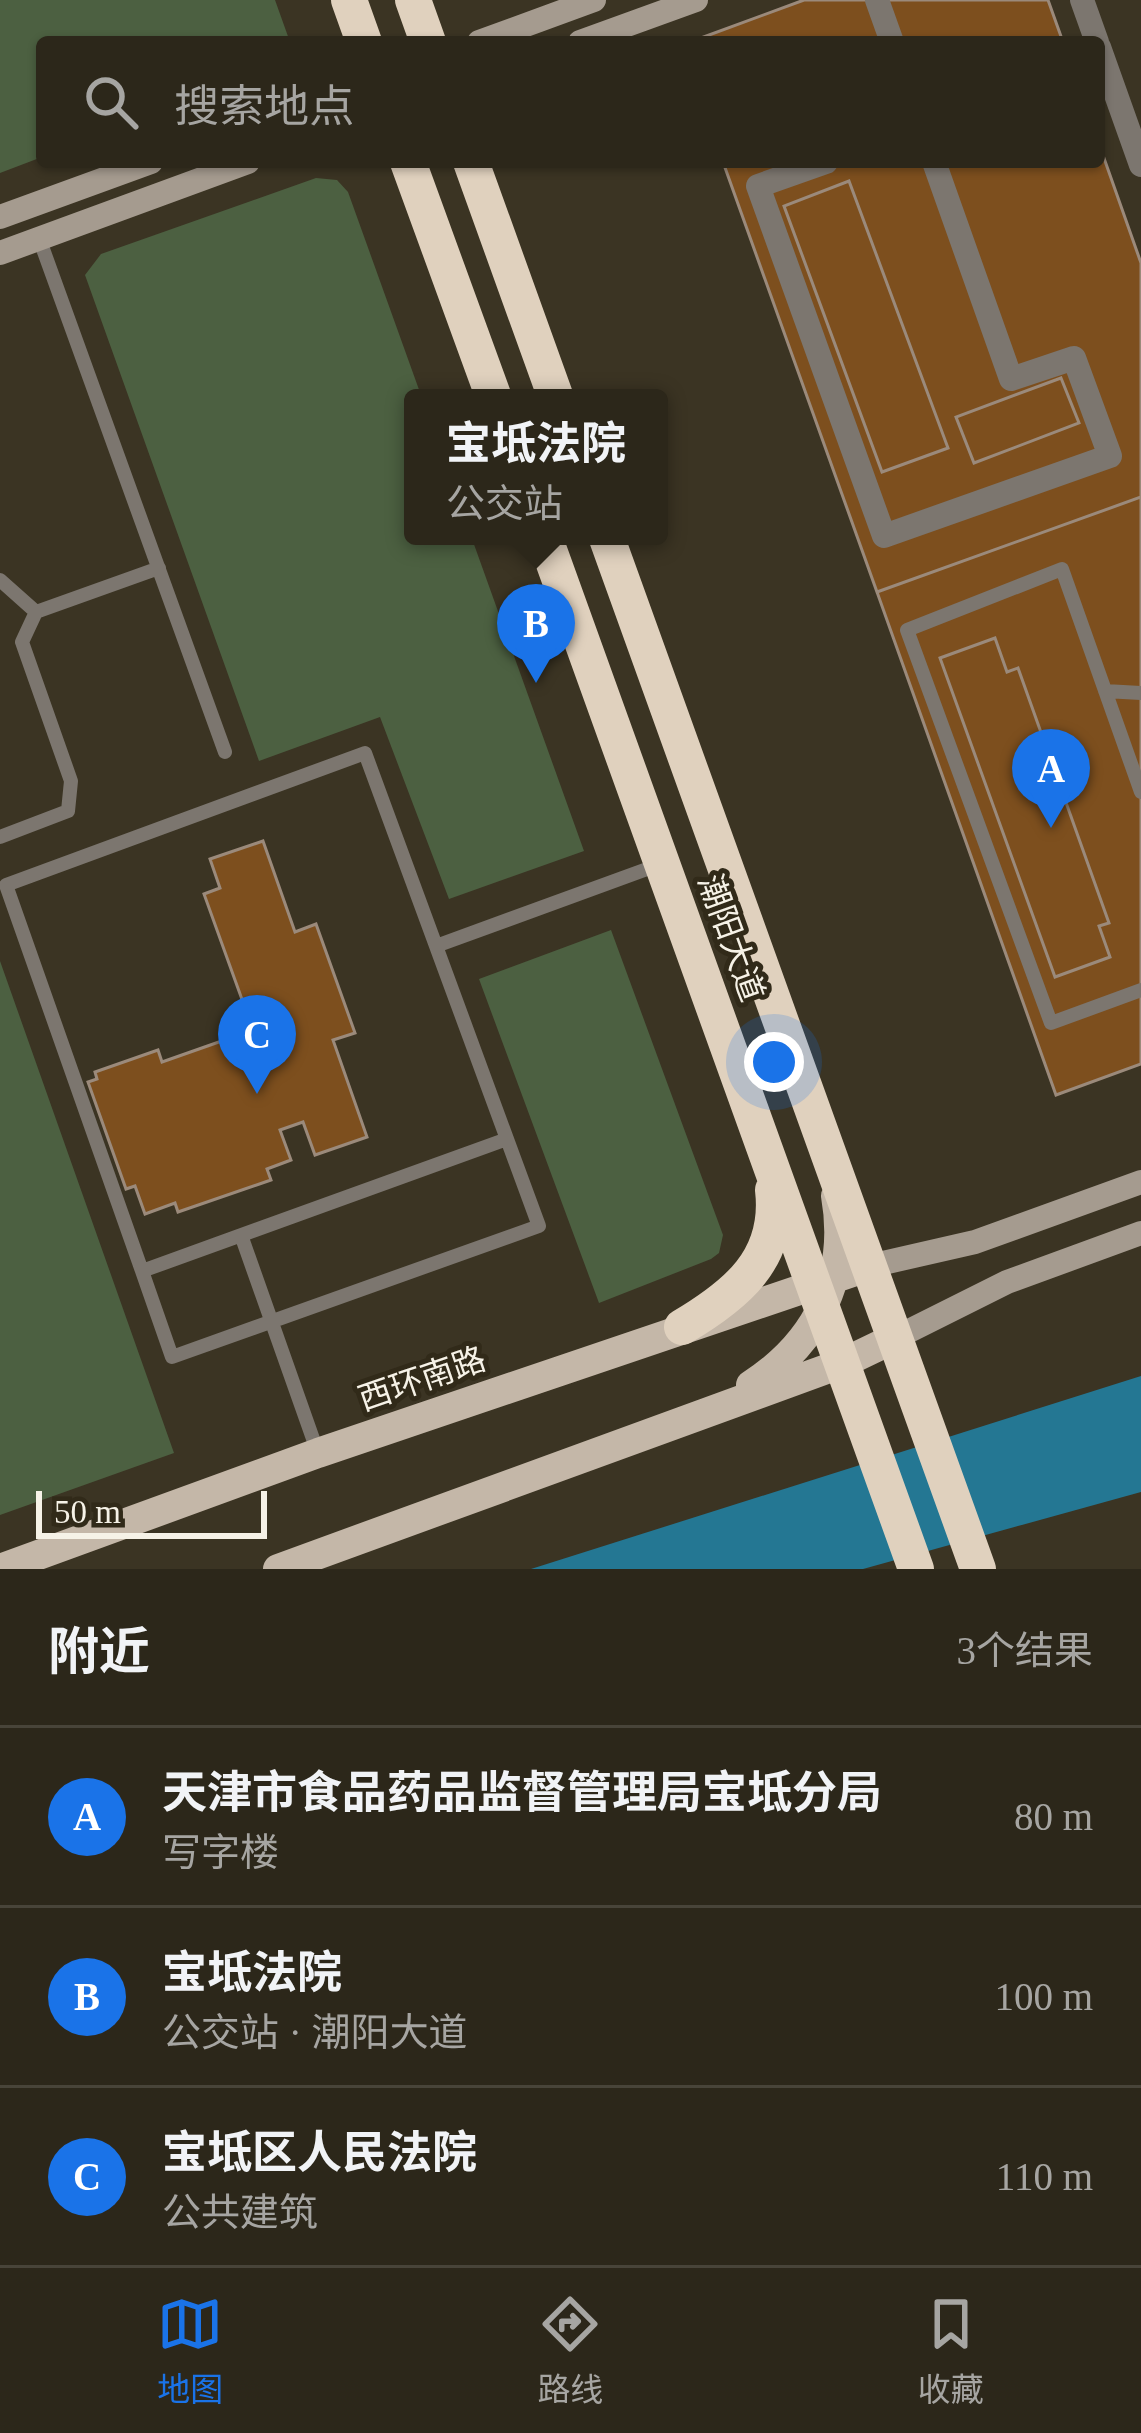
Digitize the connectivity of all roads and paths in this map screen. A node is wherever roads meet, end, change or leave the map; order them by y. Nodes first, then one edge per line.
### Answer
1 (349, 0) edge
2 (413, 0) edge
3 (594, 0) edge
4 (696, 0) edge
5 (877, 0) edge
6 (1082, 0) edge
7 (362, 36) edge
8 (426, 36) edge
9 (495, 36) edge
10 (597, 36) edge
11 (890, 36) edge
12 (1095, 36) edge
13 (1105, 65) edge
14 (1141, 165) edge
15 (135, 168) edge
16 (232, 168) edge
17 (410, 168) edge
18 (473, 168) edge
19 (809, 168) edge
20 (936, 168) edge
21 (0, 217) edge
22 (39, 238) junction
23 (0, 253) edge
24 (491, 389) edge
25 (553, 389) edge
26 (547, 545) edge
27 (609, 545) edge
28 (159, 568) junction
29 (0, 580) edge
30 (36, 612) junction
31 (1105, 691) junction
32 (1141, 693) edge
33 (225, 752) dead end
34 (1141, 792) edge
35 (0, 836) edge
36 (663, 864) junction
37 (436, 946) junction
38 (1141, 990) edge
39 (507, 1139) junction
40 (827, 1148) junction
41 (770, 1162) junction
42 (1141, 1182) edge
43 (1141, 1233) edge
44 (241, 1235) junction
45 (870, 1266) junction
46 (142, 1271) junction
47 (824, 1290) junction
48 (271, 1321) junction
49 (682, 1327) junction
50 (897, 1337) junction
51 (843, 1363) junction
52 (705, 1413) junction
53 (319, 1453) junction
54 (0, 1569) edge
55 (278, 1569) edge
56 (916, 1569) edge
57 (979, 1569) edge

1 - 7 highway
2 - 8 highway
3 - 9 street
4 - 10 street
5 - 11 street
6 - 12 street
13 - 14 street
15 - 21 street
16 - 22 street
17 - 24 highway
18 - 25 highway
19 - 20 street
22 - 23 street
22 - 28 lane
26 - 36 highway, 潮阳大道
27 - 40 highway, 潮阳大道
28 - 30 lane
28 - 33 lane
29 - 30 lane
30 - 35 lane
31 - 32 lane
31 - 34 lane
31 - 38 lane
36 - 37 lane
36 - 41 highway, 潮阳大道
37 - 39 lane
37 - 46 lane
39 - 44 lane
39 - 48 lane
40 - 45 highway, 潮阳大道
40 - 47 main road
41 - 47 highway, 潮阳大道
41 - 49 highway
42 - 45 street
43 - 50 street
44 - 46 lane
44 - 48 lane
45 - 47 main road, 西环南路
45 - 50 highway, 潮阳大道
46 - 48 lane
47 - 49 main road, 西环南路
47 - 51 highway, 潮阳大道
47 - 52 main road
48 - 53 lane
49 - 53 main road, 西环南路
50 - 51 main road
50 - 57 highway, 潮阳大道
51 - 52 main road
51 - 56 highway, 潮阳大道
52 - 55 main road
53 - 54 main road, 西环南路

